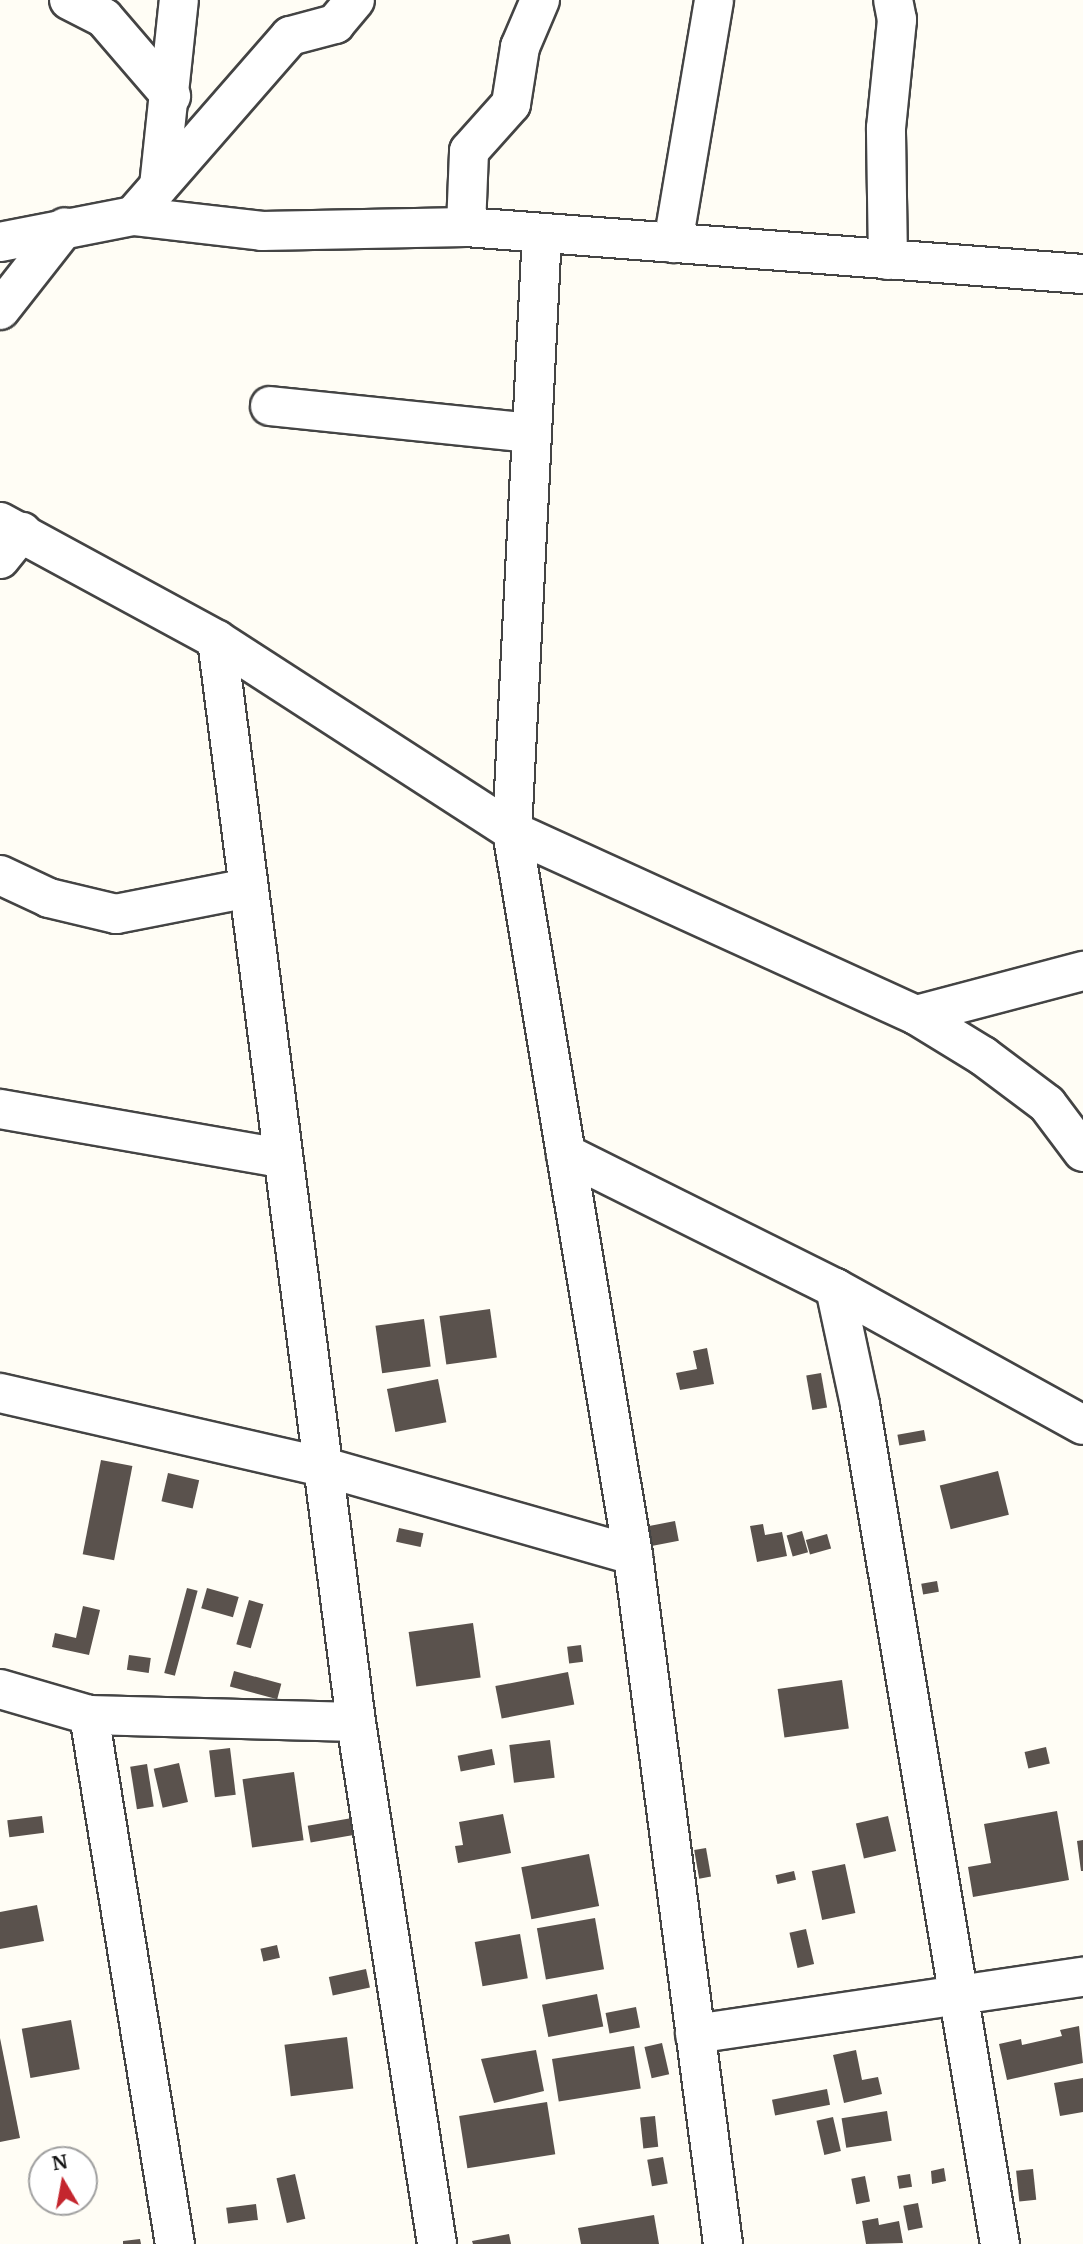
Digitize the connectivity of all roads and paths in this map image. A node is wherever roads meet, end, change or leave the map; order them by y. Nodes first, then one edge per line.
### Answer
1 (69, 0) edge
2 (179, 0) edge
3 (355, 0) edge
4 (540, 0) edge
5 (714, 0) edge
6 (893, 0) edge
7 (171, 96) junction
8 (146, 203) junction
9 (65, 226) junction
10 (466, 227) junction
11 (542, 233) junction
12 (0, 242) edge
13 (673, 243) junction
14 (888, 260) junction
15 (1083, 274) edge
16 (0, 310) edge
17 (270, 406) dead end
18 (532, 433) junction
19 (7, 538) edge
20 (217, 639) junction
21 (512, 831) junction
22 (0, 876) edge
23 (248, 888) junction
24 (1083, 971) edge
25 (916, 1015) junction
26 (0, 1109) edge
27 (1083, 1152) edge
28 (566, 1154) junction
29 (281, 1158) junction
30 (835, 1288) junction
31 (0, 1393) edge
32 (1083, 1425) edge
33 (324, 1467) junction
34 (633, 1555) junction
35 (0, 1689) edge
36 (89, 1715) junction
37 (356, 1722) junction
38 (1083, 1977) edge
39 (958, 1992) junction
40 (695, 2034) junction
41 (175, 2244) edge
42 (437, 2244) edge
43 (723, 2244) edge
44 (1000, 2244) edge

1 - 7 street
2 - 7 street
3 - 8 street
4 - 10 street
5 - 13 street
6 - 14 street
7 - 8 street
8 - 9 street
8 - 10 street
9 - 12 street
9 - 16 street
10 - 11 street
11 - 13 street
11 - 18 street
13 - 14 street
14 - 15 street
17 - 18 street
18 - 21 street
19 - 20 street
20 - 21 street
20 - 23 street
21 - 25 street
21 - 28 street
22 - 23 street
23 - 29 street
24 - 25 street
25 - 27 street
26 - 29 street
28 - 30 street
28 - 34 street
29 - 33 street
30 - 32 street
30 - 39 street
31 - 33 street
33 - 34 street
33 - 37 street
34 - 40 street
35 - 36 street
36 - 37 street
36 - 41 street
37 - 42 street
38 - 39 street
39 - 40 street
39 - 44 street
40 - 43 street

